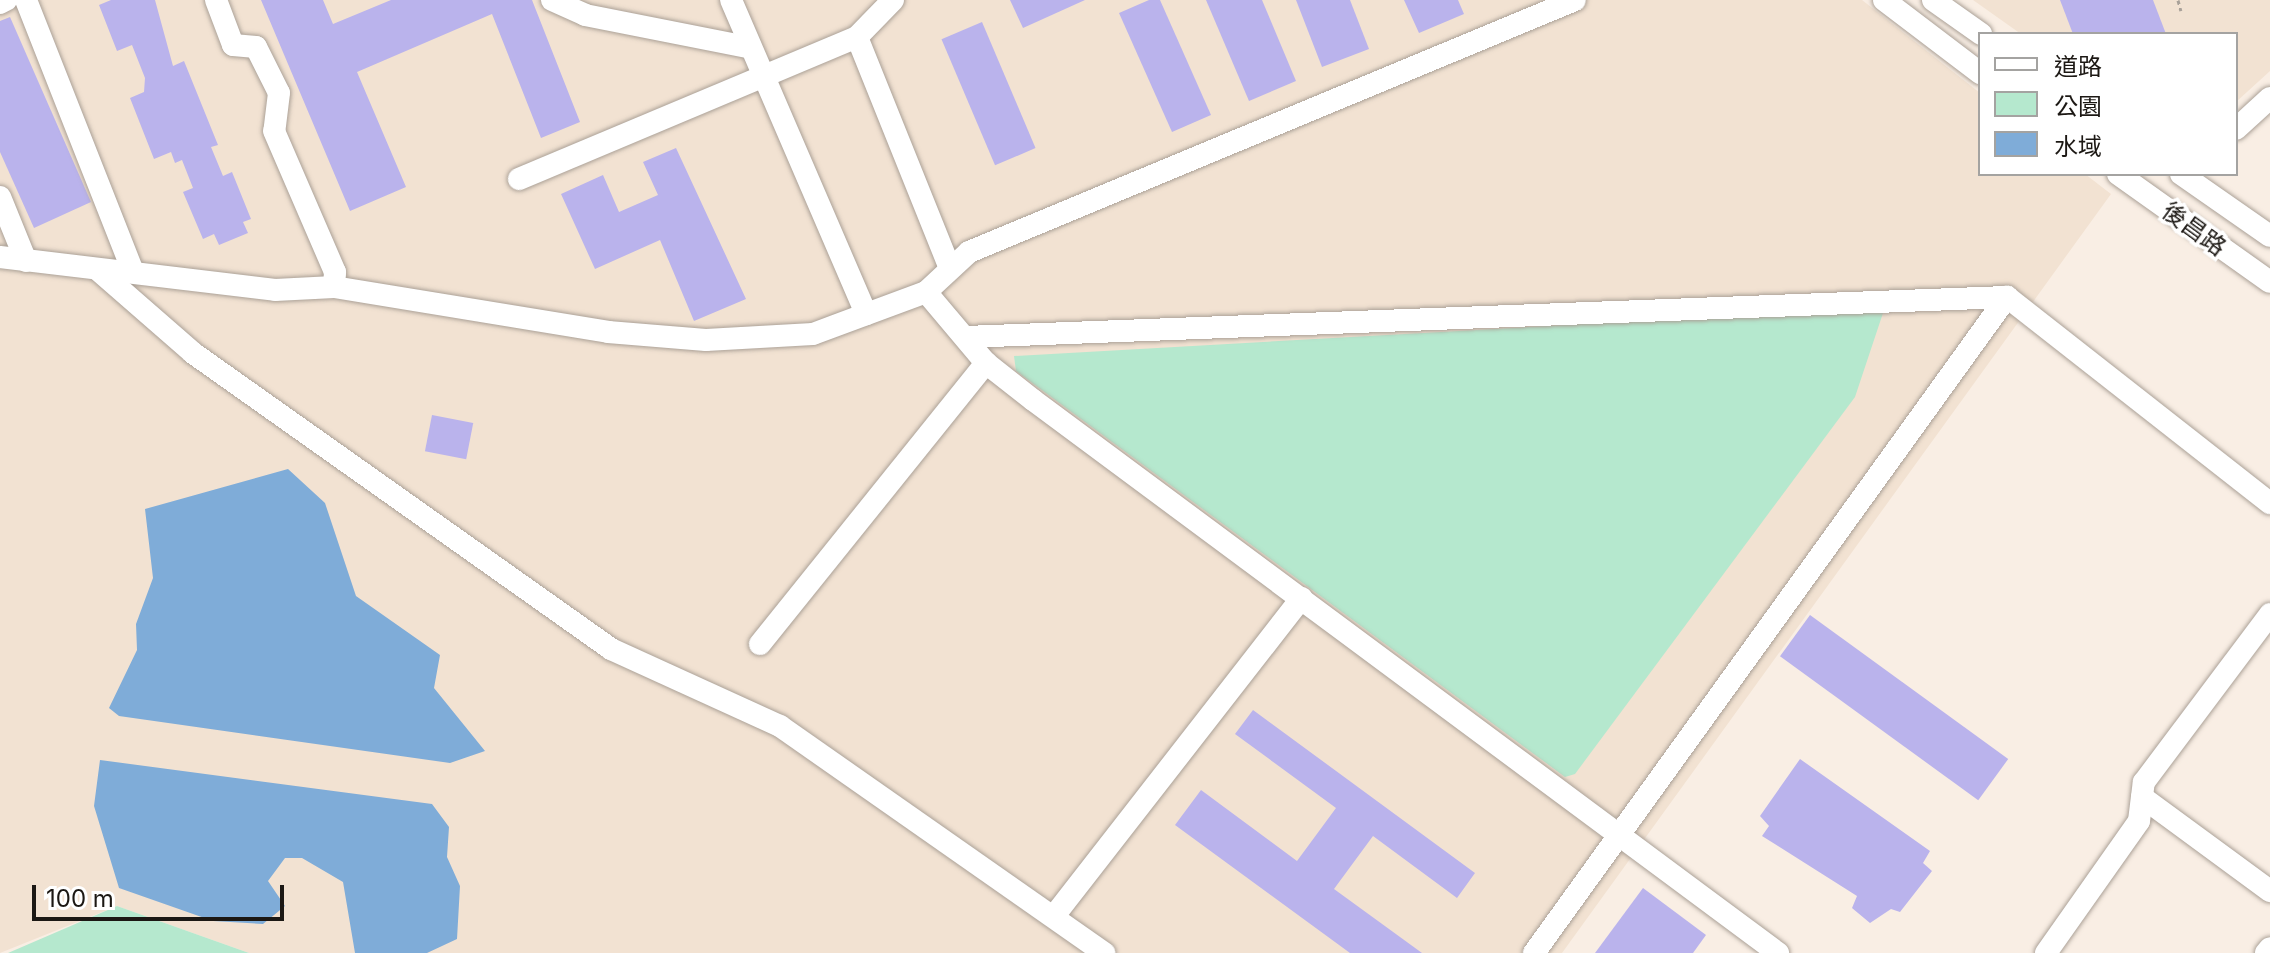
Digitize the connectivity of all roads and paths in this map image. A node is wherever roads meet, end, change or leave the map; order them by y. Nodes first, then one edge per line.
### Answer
1 (6, 0) edge
2 (26, 0) edge
3 (216, 0) edge
4 (552, 0) edge
5 (731, 0) edge
6 (893, 0) edge
7 (1575, 0) edge
8 (1884, 0) edge
9 (1933, 0) edge
10 (2178, 0) edge
11 (0, 3) edge
12 (2181, 11) dead end
13 (1978, 32) edge
14 (857, 37) junction
15 (751, 48) junction
16 (1978, 71) edge
17 (763, 75) junction
18 (2270, 98) edge
19 (2238, 127) edge
20 (2121, 176) edge
21 (2186, 176) edge
22 (2188, 176) edge
23 (519, 179) dead end
24 (0, 197) edge
25 (2165, 208) junction
26 (2270, 236) edge
27 (0, 257) edge
28 (26, 261) junction
29 (950, 268) junction
30 (98, 270) junction
31 (133, 272) junction
32 (2270, 282) edge
33 (334, 287) junction
34 (926, 292) junction
35 (2007, 297) junction
36 (866, 314) junction
37 (965, 337) junction
38 (986, 363) junction
39 (2270, 503) edge
40 (1302, 598) junction
41 (2270, 614) edge
42 (760, 644) dead end
43 (2142, 797) junction
44 (1619, 836) junction
45 (2270, 891) edge
46 (1054, 916) junction
47 (2270, 948) edge
48 (1104, 953) edge
49 (1534, 953) edge
50 (1778, 953) edge
51 (2046, 953) edge
52 (2266, 953) edge

1 - 11 street
2 - 31 street
3 - 33 street
4 - 15 street
5 - 15 street
6 - 14 street
7 - 29 street
8 - 16 street
9 - 13 street
10 - 12 path
14 - 17 street
14 - 29 street
15 - 17 street
17 - 23 street
17 - 36 street
18 - 19 street
20 - 25 street, 後昌路
21 - 25 street
22 - 26 street, 後昌路
24 - 28 street
25 - 32 street, 後昌路
27 - 28 street
28 - 30 street
29 - 34 street
30 - 31 street
30 - 46 street
31 - 33 street
33 - 36 street
34 - 36 street
34 - 37 street
35 - 37 street
35 - 39 street
35 - 44 street
37 - 38 street
38 - 40 street
38 - 42 street
40 - 44 street
40 - 46 street
41 - 43 street
43 - 45 street
43 - 51 street
44 - 49 street
44 - 50 street
46 - 48 street
47 - 52 street

